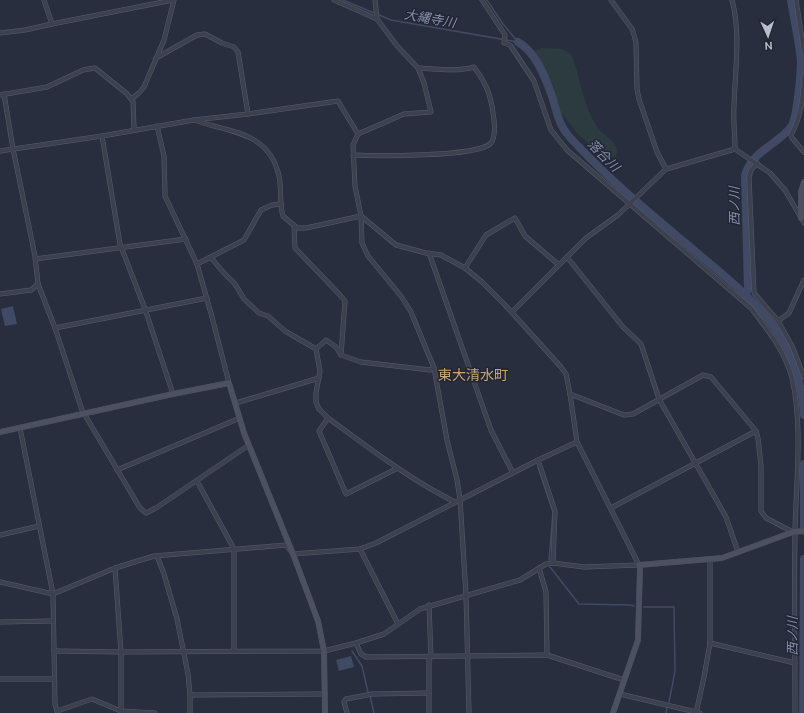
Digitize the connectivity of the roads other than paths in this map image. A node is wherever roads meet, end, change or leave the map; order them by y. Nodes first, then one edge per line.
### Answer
1 (44, 0) edge
2 (174, 0) edge
3 (334, 0) edge
4 (375, 0) edge
5 (482, 0) edge
6 (610, 0) edge
7 (732, 0) edge
8 (796, 0) edge
9 (377, 18) junction
10 (52, 24) junction
11 (0, 33) edge
12 (804, 52) edge
13 (156, 58) junction
14 (418, 68) junction
15 (804, 77) edge
16 (2, 94) edge
17 (131, 99) junction
18 (248, 114) junction
19 (194, 120) junction
20 (157, 126) junction
21 (134, 129) junction
22 (358, 134) junction
23 (102, 136) junction
24 (13, 149) junction
25 (735, 149) junction
26 (803, 150) edge
27 (0, 151) edge
28 (353, 155) junction
29 (754, 161) junction
30 (666, 169) junction
31 (804, 182) edge
32 (281, 204) junction
33 (630, 204) junction
34 (361, 216) junction
35 (803, 220) edge
36 (294, 225) junction
37 (186, 239) junction
38 (122, 248) junction
39 (429, 253) junction
40 (567, 257) junction
41 (210, 258) junction
42 (35, 259) junction
43 (197, 264) junction
44 (559, 265) junction
45 (465, 268) junction
46 (804, 280) edge
47 (38, 284) junction
48 (0, 294) edge
49 (207, 298) junction
50 (145, 310) junction
51 (512, 312) junction
52 (778, 321) junction
53 (55, 328) junction
54 (316, 349) junction
55 (341, 355) junction
56 (434, 368) junction
57 (804, 377) edge
58 (319, 378) junction
59 (229, 383) junction
60 (173, 394) junction
61 (570, 394) junction
62 (659, 399) junction
63 (236, 403) junction
64 (83, 413) junction
65 (240, 418) junction
66 (328, 418) junction
67 (20, 428) junction
68 (0, 432) edge
69 (756, 432) junction
70 (577, 442) junction
71 (249, 445) junction
72 (538, 460) junction
73 (696, 462) junction
74 (396, 469) junction
75 (117, 470) junction
76 (513, 474) junction
77 (197, 480) junction
78 (460, 499) junction
79 (455, 502) junction
80 (611, 508) junction
81 (39, 526) junction
82 (798, 531) edge
83 (0, 535) edge
84 (360, 548) junction
85 (234, 550) junction
86 (738, 552) junction
87 (293, 554) junction
88 (157, 556) junction
89 (710, 559) junction
90 (553, 563) junction
91 (639, 565) junction
92 (115, 568) junction
93 (539, 568) junction
94 (0, 581) edge
95 (53, 594) junction
96 (466, 595) junction
97 (428, 605) junction
98 (53, 621) junction
99 (0, 622) edge
100 (398, 624) junction
101 (356, 643) junction
102 (710, 643) junction
103 (54, 651) junction
104 (183, 651) junction
105 (234, 651) junction
106 (324, 651) junction
107 (121, 652) junction
108 (547, 655) junction
109 (468, 656) junction
110 (430, 657) junction
111 (795, 663) junction
112 (0, 679) edge
113 (54, 679) junction
114 (624, 680) junction
115 (429, 693) junction
116 (325, 694) junction
117 (620, 694) junction
118 (190, 695) junction
119 (121, 712) edge
120 (155, 713) edge
121 (190, 713) edge
122 (325, 713) edge
123 (347, 713) edge
124 (429, 713) edge
125 (469, 713) edge
126 (613, 713) edge
127 (697, 713) edge
128 (795, 713) edge

1 - 10 street
2 - 10 street
2 - 13 street
3 - 9 street
4 - 9 street
5 - 33 street
6 - 30 street
7 - 25 street
8 - 12 street
9 - 14 street
10 - 11 street
13 - 17 street
13 - 18 street
14 - 22 street
14 - 28 street
15 - 26 street
16 - 17 street
16 - 24 street
17 - 21 street
18 - 19 street
18 - 22 street
19 - 20 street
19 - 32 street
20 - 21 street
20 - 37 street
21 - 23 street
22 - 28 street
23 - 24 street
23 - 38 street
24 - 27 street
24 - 42 street
25 - 29 street
25 - 30 street
28 - 34 street
29 - 35 street
29 - 52 street
30 - 33 street
31 - 35 street
32 - 36 street
32 - 41 street
33 - 40 street
33 - 82 street
34 - 36 street
34 - 39 street
34 - 56 street
36 - 55 street
37 - 38 street
37 - 43 street
38 - 42 street
38 - 50 street
39 - 45 street
39 - 76 street
40 - 44 street
40 - 62 street
41 - 43 street
41 - 54 street
42 - 47 street
43 - 49 street
44 - 45 street
44 - 51 street
45 - 51 street
46 - 52 street
47 - 48 street
47 - 53 street
49 - 50 street
49 - 59 street
50 - 53 street
50 - 60 street
51 - 61 street
52 - 57 street
53 - 64 street
54 - 55 street
54 - 58 street
55 - 56 street
56 - 78 street
58 - 63 street
58 - 66 street
59 - 60 street
59 - 63 street
60 - 64 street
61 - 62 street
61 - 70 street
62 - 69 street
62 - 73 street
63 - 65 street
64 - 67 street
64 - 75 street
65 - 71 street
65 - 75 street
66 - 74 street
66 - 74 street
67 - 68 street
67 - 81 street
69 - 73 street
69 - 82 street
70 - 72 street
70 - 80 street
71 - 77 street
71 - 87 street
72 - 76 street
72 - 90 street
73 - 80 street
73 - 86 street
74 - 79 street
75 - 77 street
76 - 78 street
77 - 85 street
78 - 79 street
78 - 96 street
79 - 84 street
80 - 91 street
81 - 83 street
81 - 95 street
82 - 86 street
82 - 111 street
84 - 87 street
84 - 100 street
85 - 87 street
85 - 88 street
85 - 105 street
86 - 89 street
87 - 106 street
88 - 92 street
88 - 104 street
89 - 91 street
89 - 102 street
90 - 91 street
90 - 93 street
91 - 114 street
92 - 95 street
92 - 107 street
93 - 96 street
93 - 108 street
94 - 95 street
95 - 98 street
96 - 97 street
96 - 109 street
97 - 100 street
97 - 110 street
98 - 99 street
98 - 103 street
100 - 101 street
101 - 106 street
101 - 110 street
102 - 111 street
102 - 127 street
103 - 107 street
103 - 113 street
104 - 105 street
104 - 107 street
104 - 118 street
105 - 106 street
106 - 116 street
107 - 119 street
108 - 109 street
108 - 114 street
109 - 110 street
109 - 125 street
110 - 115 street
111 - 128 street
112 - 113 street
113 - 119 street
114 - 117 street
115 - 123 street
115 - 124 street
116 - 118 street
116 - 122 street
117 - 126 street
117 - 127 street
118 - 121 street
119 - 120 street

